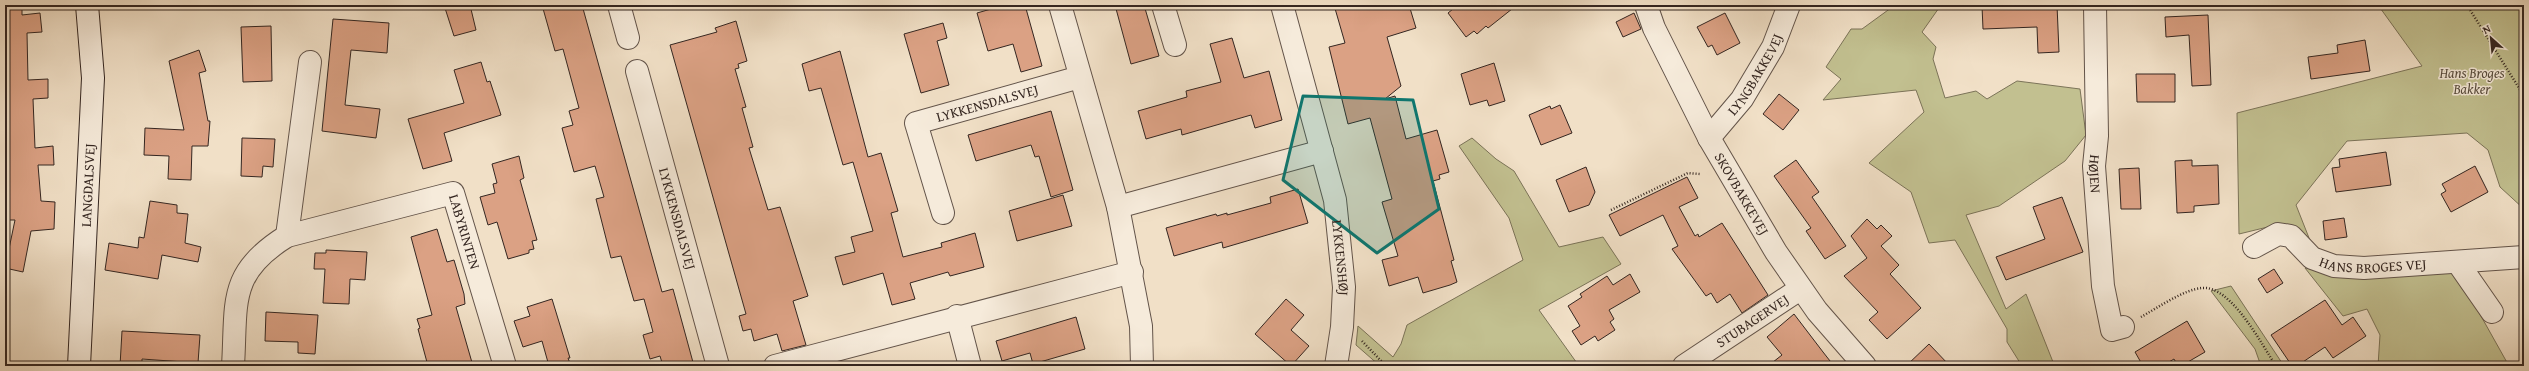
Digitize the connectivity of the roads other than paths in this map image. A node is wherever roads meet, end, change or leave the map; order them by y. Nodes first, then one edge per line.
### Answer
1 (87, 5) edge
2 (619, 5) edge
3 (1060, 5) edge
4 (1163, 5) edge
5 (1282, 5) edge
6 (1646, 5) edge
7 (1790, 5) edge
8 (2095, 5) edge
9 (628, 38) dead end
10 (1175, 45) dead end
11 (310, 62) dead end
12 (637, 71) dead end
13 (1080, 77) junction
14 (1709, 138) junction
15 (1322, 151) junction
16 (1118, 208) junction
17 (943, 213) dead end
18 (287, 236) junction
19 (2254, 247) dead end
20 (2524, 257) edge
21 (2458, 263) junction
22 (1132, 272) junction
23 (1800, 289) junction
24 (2492, 312) dead end
25 (957, 316) junction
26 (2123, 327) road end
27 (79, 366) edge
28 (233, 366) edge
29 (504, 366) edge
30 (718, 366) edge
31 (775, 366) edge
32 (970, 366) edge
33 (1142, 366) edge
34 (1336, 366) edge
35 (1684, 366) edge
36 (1865, 366) edge

1 - 27 street, LANGDALSVEJ
2 - 9 street
3 - 13 street
4 - 10 street
5 - 15 street, LYKKENSHØJ
6 - 14 street, SKOVBAKKEVEJ
7 - 14 street, LYNGBAKKEVEJ
8 - 26 street, HØJEN
11 - 18 street
12 - 30 street, LYKKENSDALSVEJ
13 - 16 street
13 - 17 street, LYKKENSDALSVEJ
14 - 23 street, SKOVBAKKEVEJ
15 - 16 street
15 - 34 street, LYKKENSHØJ
16 - 22 street
18 - 28 street, LABYRINTEN
18 - 29 street, LABYRINTEN
19 - 21 street, HANS BROGES VEJ
20 - 21 street, HANS BROGES VEJ
21 - 24 street
22 - 25 street
22 - 33 street
23 - 35 street, STUBAGERVEJ
23 - 36 street, SKOVBAKKEVEJ
25 - 31 street
25 - 32 street

